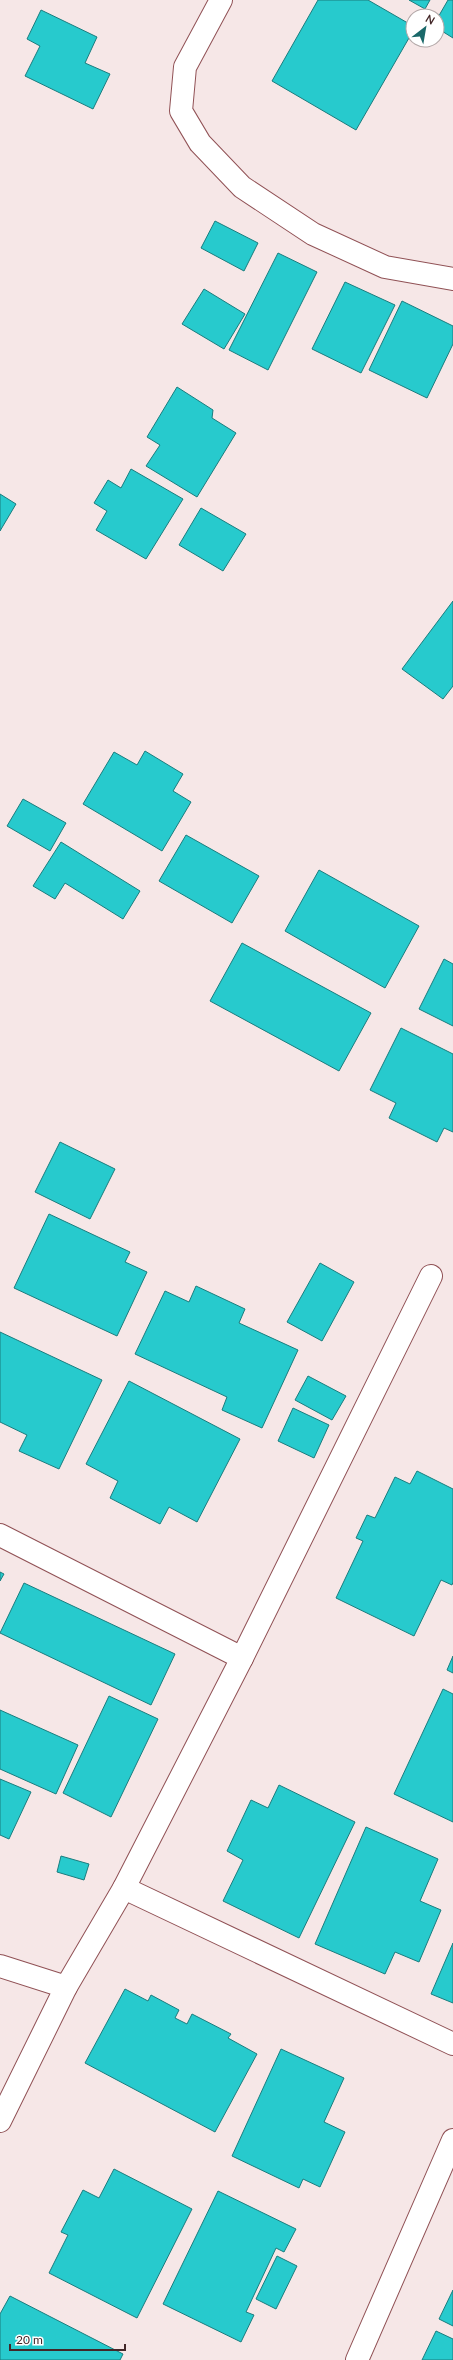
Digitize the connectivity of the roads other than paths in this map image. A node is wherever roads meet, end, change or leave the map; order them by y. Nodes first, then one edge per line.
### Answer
1 (221, 0) edge
2 (453, 279) edge
3 (431, 1276) dead end
4 (0, 1535) edge
5 (242, 1658) junction
6 (124, 1888) junction
7 (0, 1966) edge
8 (66, 1987) junction
9 (453, 2044) edge
10 (0, 2121) edge
11 (453, 2140) edge
12 (357, 2360) edge

1 - 2 street
3 - 5 street
4 - 5 street
5 - 6 street
6 - 8 street
6 - 9 street
7 - 8 street
8 - 10 street
11 - 12 street

